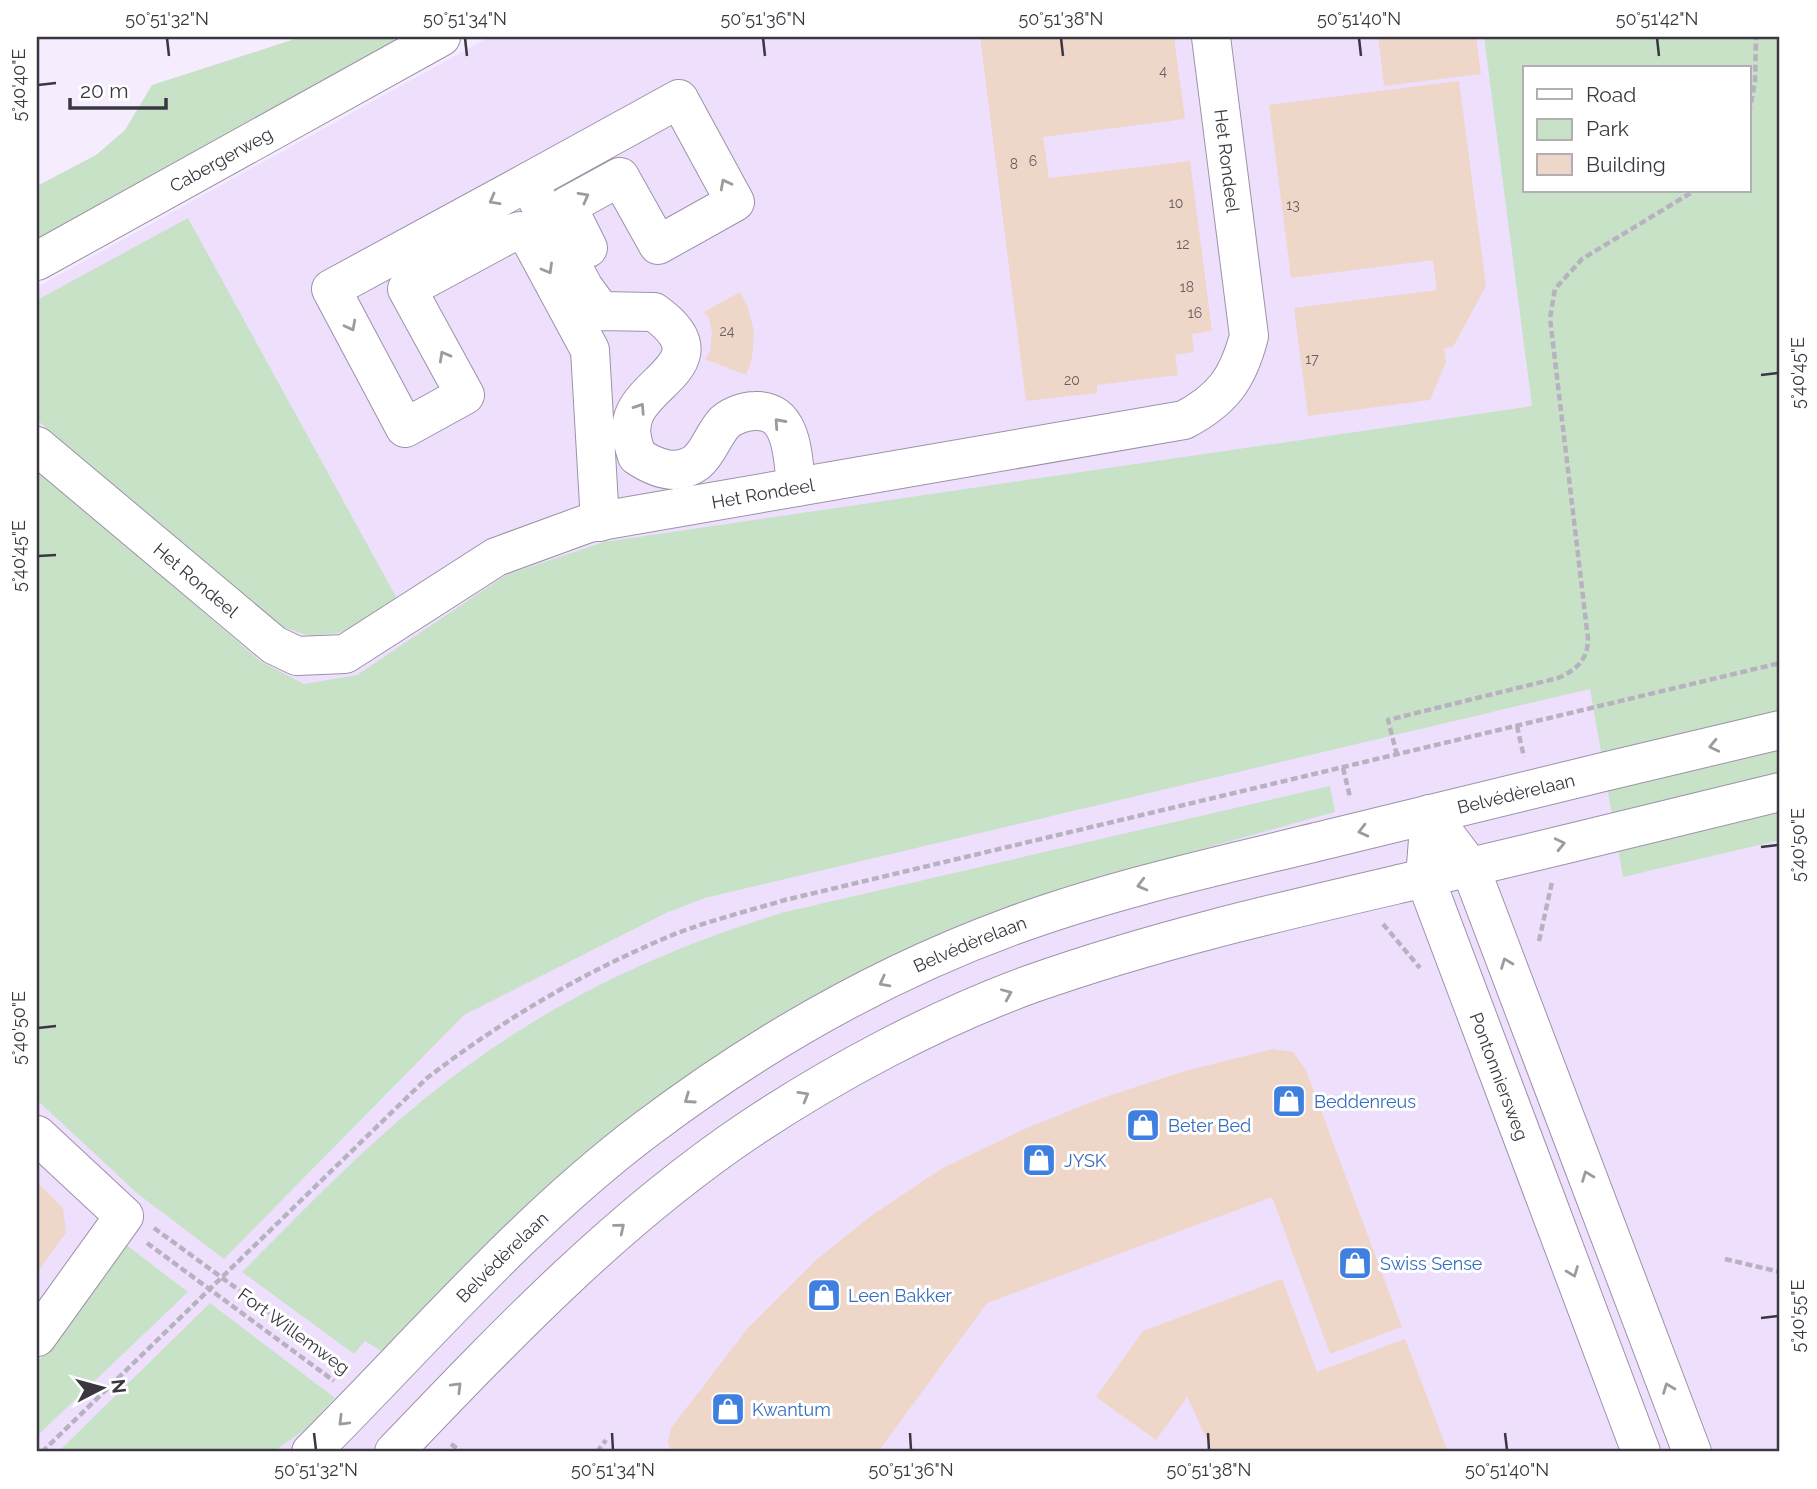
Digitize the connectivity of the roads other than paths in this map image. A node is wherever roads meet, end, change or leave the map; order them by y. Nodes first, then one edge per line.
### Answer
1 (441, 37) edge
2 (1211, 37) edge
3 (528, 181) junction
4 (37, 261) edge
5 (628, 311) junction
6 (37, 446) edge
7 (796, 487) junction
8 (600, 522) junction
9 (1780, 730) edge
10 (1780, 792) edge
11 (1430, 814) junction
12 (1533, 851) junction
13 (1470, 867) junction
14 (1424, 878) junction
15 (1490, 922) junction
16 (37, 1135) edge
17 (37, 1337) edge
18 (312, 1452) edge
19 (394, 1452) edge
20 (1641, 1452) edge
21 (1692, 1452) edge

1 - 4 street, Cabergerweg
2 - 7 street, Het Rondeel
3 - 5 street
5 -> 3 street
3 -> 8 street
7 -> 5 street
6 - 8 street, Het Rondeel
7 - 8 street, Het Rondeel
9 -> 11 street, Belvédèrelaan
12 -> 10 street
11 - 13 street
11 - 14 street, Pontonniersweg
11 -> 18 street, Belvédèrelaan
12 - 13 street
12 - 15 street
13 - 14 street
13 - 15 street
19 -> 14 street
14 -> 20 street, Pontonniersweg
21 -> 15 street
16 - 17 street

